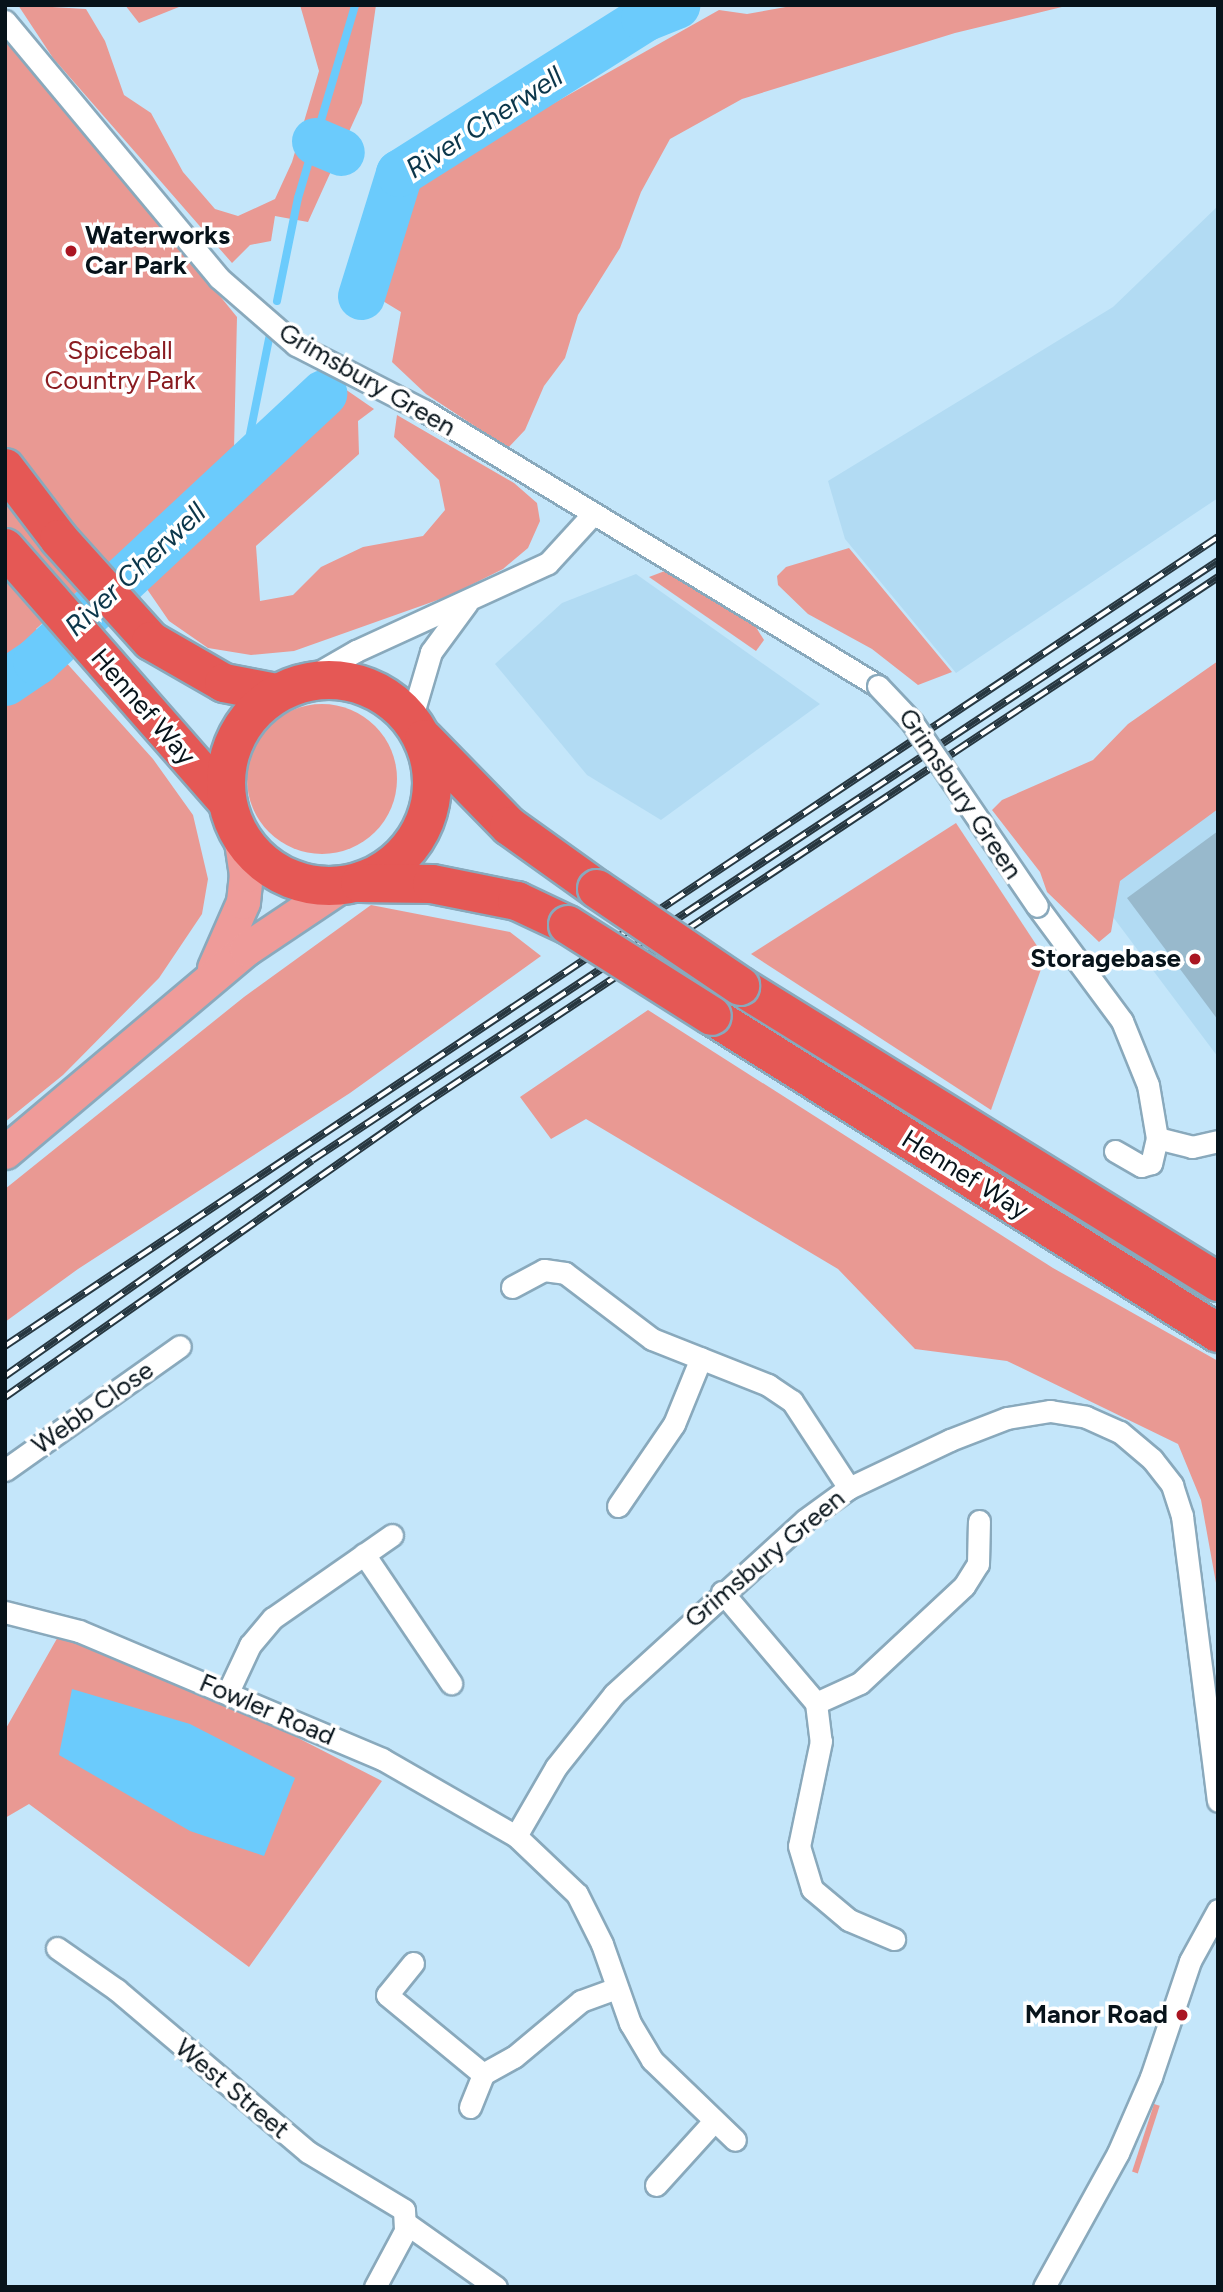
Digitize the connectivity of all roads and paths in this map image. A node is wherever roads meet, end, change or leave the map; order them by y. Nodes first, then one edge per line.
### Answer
1 (5, 21) edge
2 (5, 468) edge
3 (592, 515) junction
4 (13, 559) edge
5 (468, 602) junction
6 (289, 688) junction
7 (417, 729) junction
8 (233, 819) junction
9 (349, 884) junction
10 (204, 986) junction
11 (1157, 1138) junction
12 (1218, 1141) edge
13 (1115, 1151) dead end
14 (5, 1152) edge
15 (1218, 1282) edge
16 (512, 1287) dead end
17 (1218, 1333) edge
18 (180, 1346) dead end
19 (701, 1358) junction
20 (5, 1470) edge
21 (849, 1488) junction
22 (618, 1506) dead end
23 (979, 1521) dead end
24 (392, 1535) dead end
25 (364, 1554) junction
26 (722, 1592) junction
27 (5, 1612) edge
28 (451, 1683) dead end
29 (228, 1692) junction
30 (816, 1703) junction
31 (1218, 1801) edge
32 (516, 1836) junction
33 (1218, 1909) edge
34 (894, 1939) dead end
35 (57, 1948) dead end
36 (413, 1963) dead end
37 (617, 1987) junction
38 (483, 2074) junction
39 (470, 2107) dead end
40 (714, 2121) junction
41 (734, 2140) dead end
42 (656, 2185) dead end
43 (407, 2224) junction
44 (375, 2287) edge
45 (496, 2287) edge
46 (1044, 2287) edge

1 - 3 street, Grimsbury Green
2 - 6 highway, Hennef Way
3 - 5 street
3 - 11 street, Grimsbury Green, bridge
4 - 8 highway, Hennef Way
5 - 6 street
5 - 7 street
6 - 7 highway
6 - 8 highway
7 - 9 highway
7 - 15 highway, Hennef Way, bridge
8 - 9 highway
8 - 10 main road
9 - 10 main road
9 - 17 highway, Hennef Way, bridge
10 - 14 main road
11 - 12 street
11 - 13 street
16 - 19 street
18 - 20 street, Webb Close
19 - 21 street
19 - 22 street
21 - 26 street, Grimsbury Green
21 - 31 street, Grimsbury Green
23 - 30 street
24 - 25 street
25 - 28 street
25 - 29 street
26 - 30 street
26 - 32 street, Grimsbury Green
27 - 29 street, Fowler Road
29 - 32 street, Fowler Road
30 - 34 street
32 - 37 street, Fowler Road
33 - 46 street
35 - 43 street, West Street
36 - 38 street
37 - 38 street
37 - 40 street, Fowler Road
38 - 39 street
40 - 41 street, Fowler Road
40 - 42 street
43 - 44 street
43 - 45 street, West Street

